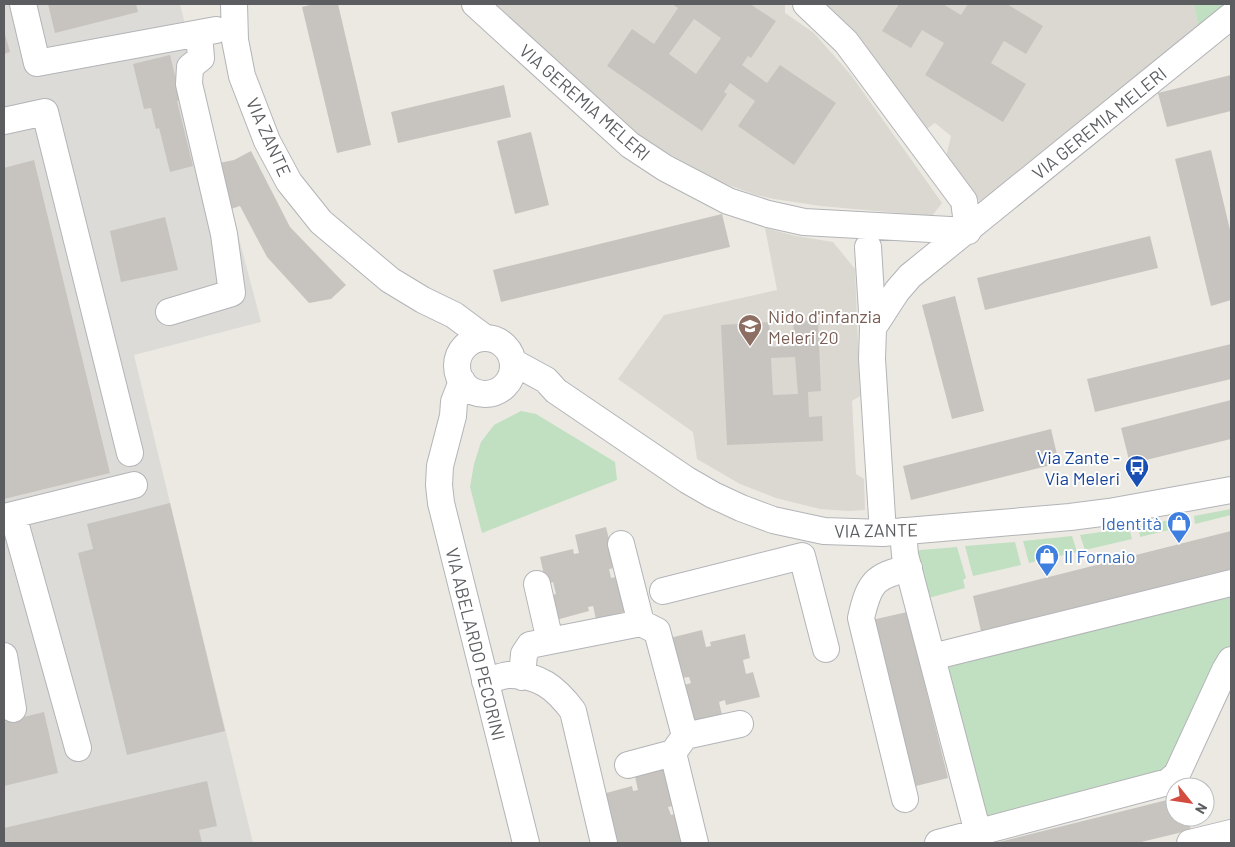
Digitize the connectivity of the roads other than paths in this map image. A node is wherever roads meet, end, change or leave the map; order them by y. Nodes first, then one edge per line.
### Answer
1 (23, 4) edge
2 (475, 4) edge
3 (807, 4) edge
4 (239, 11) edge
5 (1231, 16) edge
6 (198, 34) junction
7 (4, 121) edge
8 (968, 231) junction
9 (868, 246) dead end
10 (169, 312) dead end
11 (873, 328) junction
12 (474, 343) junction
13 (504, 379) junction
14 (462, 381) junction
15 (446, 444) junction
16 (130, 453) dead end
17 (134, 485) dead end
18 (1231, 490) edge
19 (9, 516) edge
20 (893, 532) junction
21 (621, 544) dead end
22 (908, 568) junction
23 (1231, 583) edge
24 (537, 584) dead end
25 (663, 591) dead end
26 (641, 623) junction
27 (550, 641) junction
28 (826, 649) dead end
29 (4, 656) edge
30 (932, 657) junction
31 (1231, 660) edge
32 (522, 677) junction
33 (485, 681) junction
34 (13, 709) dead end
35 (740, 724) dead end
36 (679, 744) junction
37 (78, 748) dead end
38 (628, 766) dead end
39 (904, 799) dead end
40 (978, 833) junction
41 (1231, 833) edge
42 (526, 843) edge
43 (604, 843) edge
44 (695, 843) edge
45 (938, 843) edge
46 (1190, 843) edge

1 - 6 street
2 - 8 street, VIA GEREMIA MELERI
3 - 8 street
4 - 6 street
4 - 12 street, VIA ZANTE
5 - 8 street, VIA GEREMIA MELERI
6 - 10 street
7 - 16 street
8 - 11 street, VIA GEREMIA MELERI
9 - 11 street
11 - 20 street
12 - 13 street, VIA ZANTE
12 - 14 street
13 - 14 street, VIA ZANTE
13 - 15 street, VIA ABELARDO PECORINI
13 - 20 street, VIA ZANTE
14 - 15 street, VIA ABELARDO PECORINI
15 - 33 street, VIA ABELARDO PECORINI
17 - 19 street
18 - 20 street, VIA ZANTE
19 - 37 street
20 - 22 street
21 - 26 street
22 - 30 street
22 - 39 street
23 - 30 street
24 - 27 street
25 - 28 street
26 - 27 street
26 - 36 street
27 - 32 street
29 - 34 street
30 - 40 street
31 - 40 street
32 - 33 street
32 - 43 street
33 - 42 street, VIA ABELARDO PECORINI
35 - 36 street
36 - 38 street
36 - 44 street
40 - 45 street
41 - 46 street

